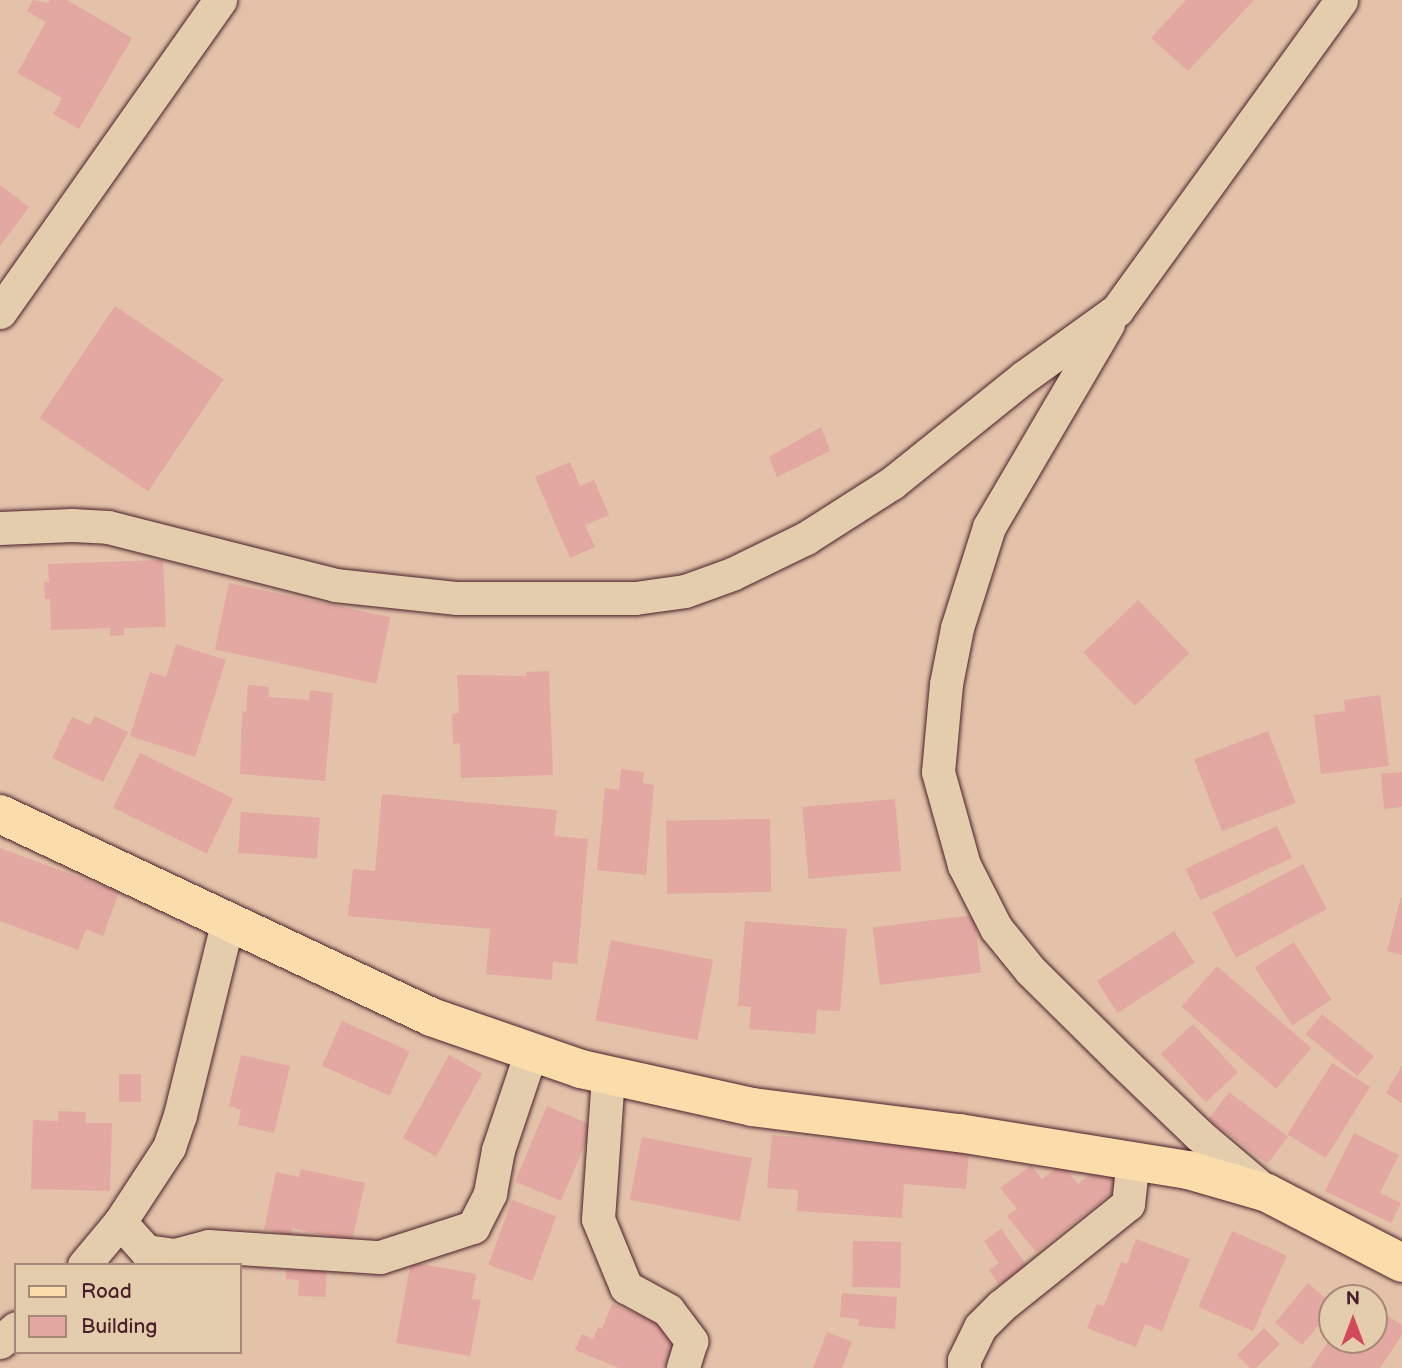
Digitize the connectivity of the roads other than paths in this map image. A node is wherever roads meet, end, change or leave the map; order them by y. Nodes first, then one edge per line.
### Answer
1 (220, 0) edge
2 (1341, 0) edge
3 (1117, 310) junction
4 (0, 312) edge
5 (0, 528) edge
6 (0, 814) edge
7 (227, 922) junction
8 (531, 1052) junction
9 (608, 1076) junction
10 (1133, 1159) junction
11 (1267, 1193) junction
12 (120, 1222) junction
13 (86, 1263) edge
14 (1402, 1263) edge
15 (14, 1330) edge
16 (0, 1342) edge
17 (682, 1368) edge
18 (964, 1368) edge

1 - 4 street
2 - 3 street
3 - 5 street
3 - 11 street
6 - 7 main road
7 - 8 main road
7 - 12 street
8 - 9 main road
8 - 12 street
9 - 10 main road
9 - 17 street
10 - 11 main road
10 - 18 street
11 - 14 main road
12 - 13 street
15 - 16 street

